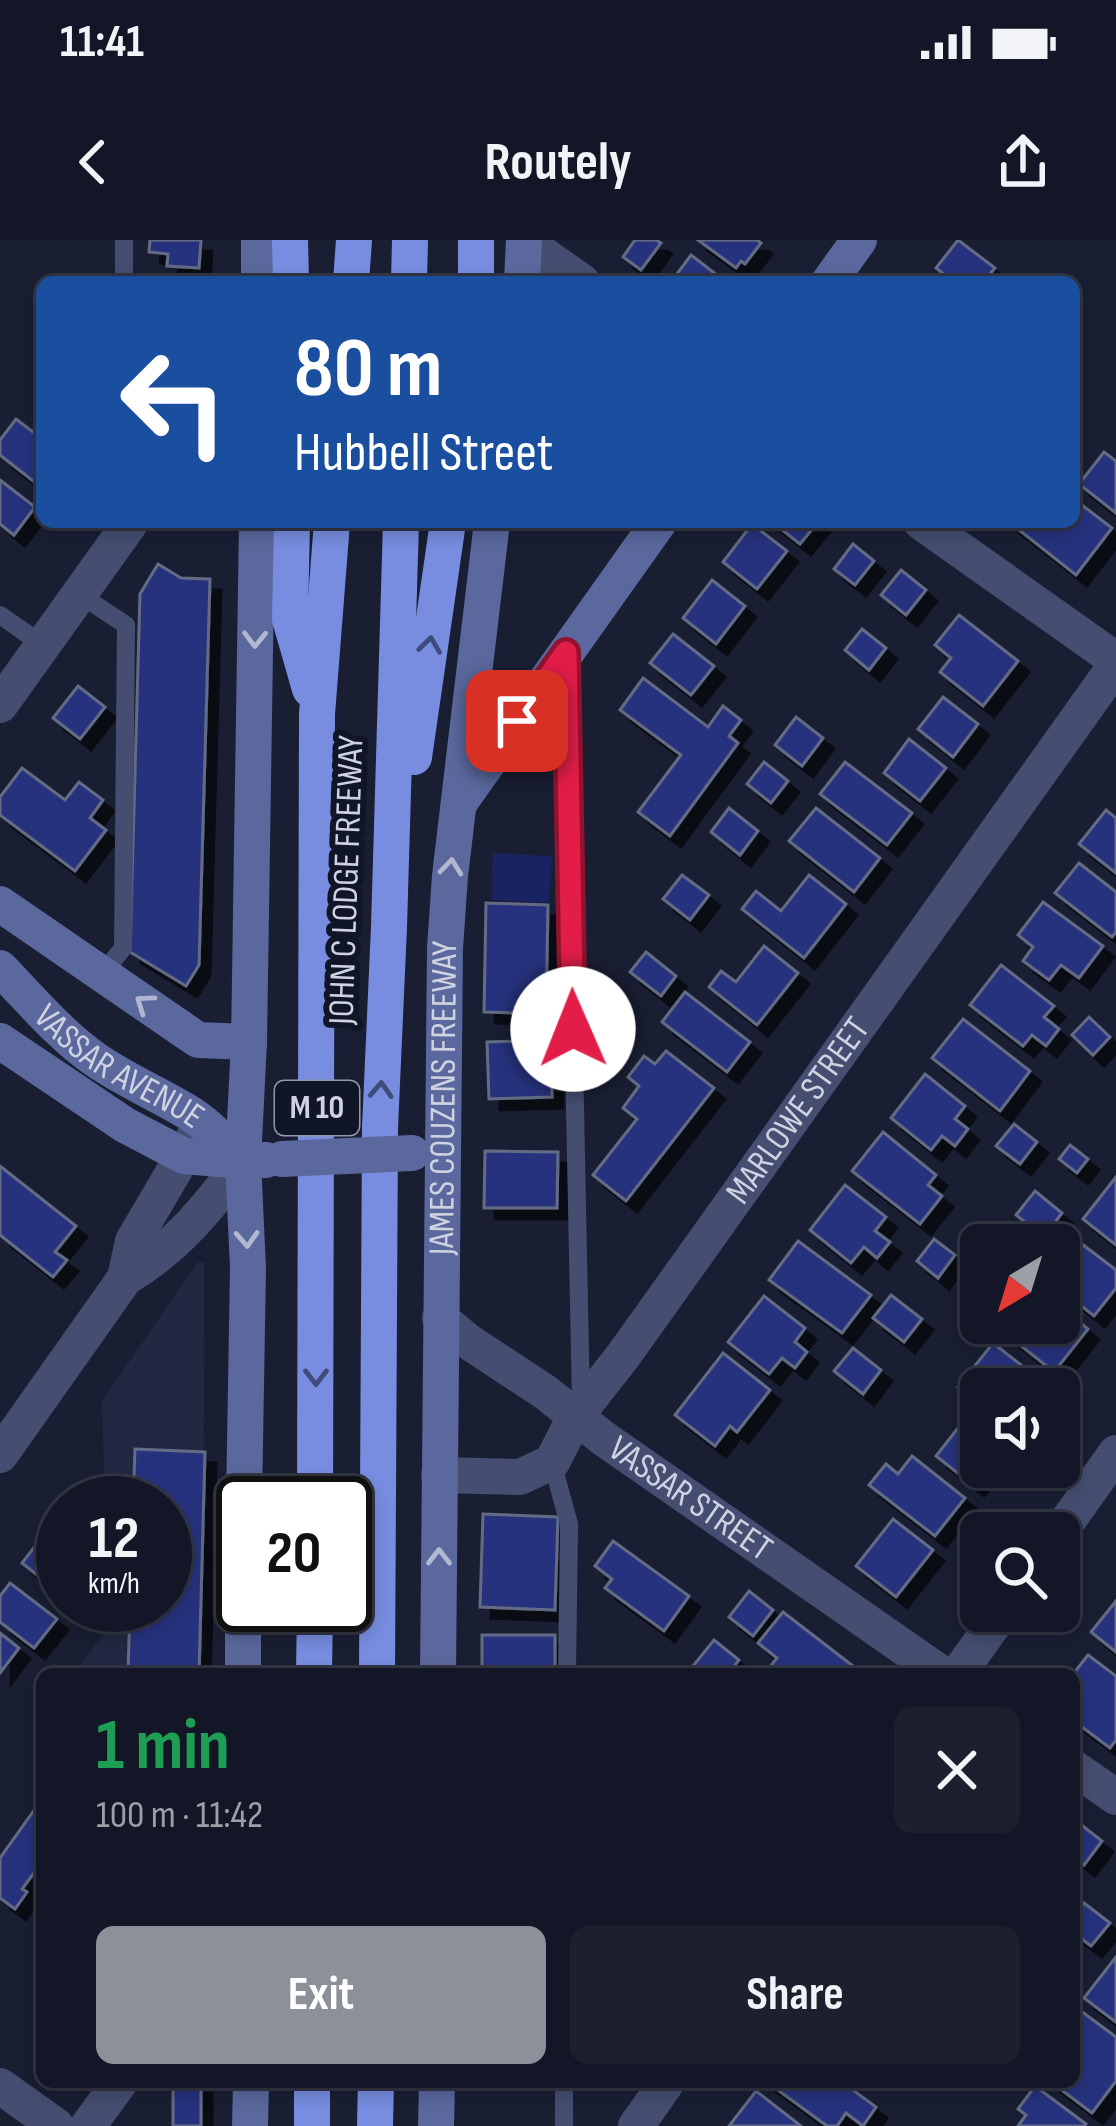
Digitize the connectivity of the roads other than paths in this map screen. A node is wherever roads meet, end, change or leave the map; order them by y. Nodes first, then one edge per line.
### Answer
1 (124, 240) edge
2 (259, 240) edge
3 (290, 240) edge
4 (354, 240) edge
5 (410, 240) edge
6 (476, 240) edge
7 (859, 240) edge
8 (524, 241) edge
9 (124, 276) edge
10 (259, 276) edge
11 (291, 276) edge
12 (351, 276) edge
13 (409, 276) edge
14 (476, 276) edge
15 (522, 276) edge
16 (574, 276) edge
17 (833, 276) edge
18 (126, 528) edge
19 (257, 528) edge
20 (292, 528) edge
21 (332, 528) edge
22 (401, 528) edge
23 (447, 528) edge
24 (492, 528) edge
25 (654, 528) edge
26 (929, 528) edge
27 (80, 594) junction
28 (0, 615) edge
29 (43, 645) junction
30 (566, 652) junction
31 (1116, 663) edge
32 (0, 705) edge
33 (317, 714) junction
34 (458, 805) junction
35 (0, 904) edge
36 (389, 927) junction
37 (0, 968) edge
38 (102, 974) junction
39 (0, 1041) edge
40 (249, 1042) junction
41 (202, 1122) junction
42 (427, 1152) junction
43 (184, 1156) junction
44 (243, 1161) junction
45 (125, 1278) junction
46 (440, 1318) junction
47 (578, 1414) junction
48 (1116, 1453) edge
49 (0, 1455) edge
50 (552, 1462) junction
51 (439, 1475) junction
52 (244, 1476) edge
53 (315, 1476) edge
54 (1074, 1512) edge
55 (243, 1632) edge
56 (314, 1632) edge
57 (988, 1632) edge
58 (243, 1668) edge
59 (314, 1668) edge
60 (377, 1668) edge
61 (438, 1668) edge
62 (567, 1668) edge
63 (934, 1668) edge
64 (962, 1668) edge
65 (1080, 1772) edge
66 (1116, 1797) edge
67 (0, 2086) edge
68 (116, 2088) edge
69 (250, 2088) edge
70 (312, 2088) edge
71 (376, 2088) edge
72 (436, 2088) edge
73 (564, 2088) edge
74 (663, 2088) edge
75 (56, 2126) edge
76 (88, 2126) edge
77 (250, 2126) edge
78 (312, 2126) edge
79 (375, 2126) edge
80 (436, 2126) edge
81 (564, 2126) edge
82 (636, 2126) edge

1 - 9 lane
2 - 10 main road
3 - 11 highway
4 - 12 highway
5 - 13 highway
6 - 14 highway
7 - 17 main road
8 - 15 main road
8 - 16 street
18 - 27 street
19 -> 40 main road
20 - 33 highway
21 - 33 highway, JOHN C LODGE FREEWAY / M 10
22 - 36 highway, JOHN C LODGE FREEWAY / M 10
36 -> 23 highway
24 - 34 main road, JAMES COUZENS FREEWAY
25 - 30 main road
26 - 31 street
27 - 29 street
27 - 38 lane
28 - 29 lane
29 - 32 street
30 - 34 main road
30 - 47 lane
31 - 47 street, MARLOWE STREET
33 -> 53 highway, JOHN C LODGE FREEWAY / M 10
42 -> 34 main road, JAMES COUZENS FREEWAY
35 - 38 main road
60 -> 36 highway, JOHN C LODGE FREEWAY / M 10
37 - 41 main road, VASSAR AVENUE
40 -> 38 main road
39 - 43 main road, VASSAR AVENUE
40 - 44 main road
41 - 43 street
41 - 44 main road, VASSAR AVENUE
42 - 44 main road, VASSAR AVENUE, bridge
42 - 46 main road, JAMES COUZENS FREEWAY
43 - 44 main road, VASSAR AVENUE
43 - 45 street
44 - 45 street
44 -> 52 main road
45 - 49 street
46 - 47 street, VASSAR STREET
46 - 51 main road, JAMES COUZENS FREEWAY
47 - 50 street, MARLOWE STREET
47 - 63 street, VASSAR STREET
48 - 54 street
50 - 51 street
50 - 62 lane
61 -> 51 main road, JAMES COUZENS FREEWAY
55 - 58 main road
56 - 59 highway
57 - 64 street
65 - 66 street
67 - 75 street
68 - 76 street
69 - 77 main road
70 - 78 highway
71 - 79 highway
72 - 80 main road
73 - 81 lane
74 - 82 street

